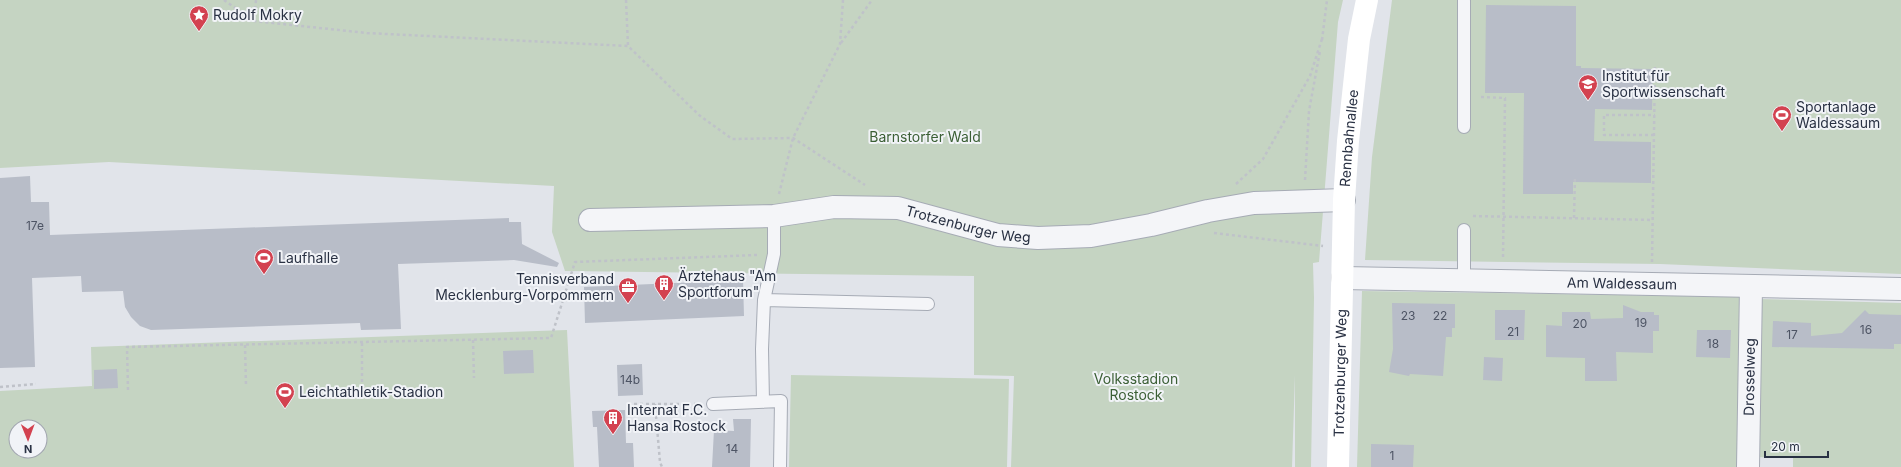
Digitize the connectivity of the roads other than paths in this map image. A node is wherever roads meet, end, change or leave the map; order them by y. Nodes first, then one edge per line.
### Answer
1 (1367, 0) edge
2 (1464, 1) edge
3 (1464, 127) dead end
4 (1344, 200) junction
5 (774, 216) junction
6 (590, 220) dead end
7 (1464, 230) dead end
8 (1350, 279) junction
9 (1464, 281) junction
10 (1751, 287) junction
11 (1901, 289) edge
12 (764, 300) junction
13 (928, 304) dead end
14 (763, 402) junction
15 (713, 404) road end
16 (780, 467) edge
17 (1338, 467) edge
18 (1748, 467) edge

1 - 4 street, Rennbahnallee
2 - 3 lane
4 - 5 street, Trotzenburger Weg
4 - 8 street, Rennbahnallee
5 - 6 street, Trotzenburger Weg
5 - 12 lane
7 - 9 lane
8 - 9 street, Am Waldessaum
8 - 17 street, Trotzenburger Weg
9 - 10 street, Am Waldessaum
10 - 11 street, Am Waldessaum
10 - 18 street, Drosselweg
12 - 13 lane
12 - 14 lane
14 - 15 lane
14 - 16 lane

